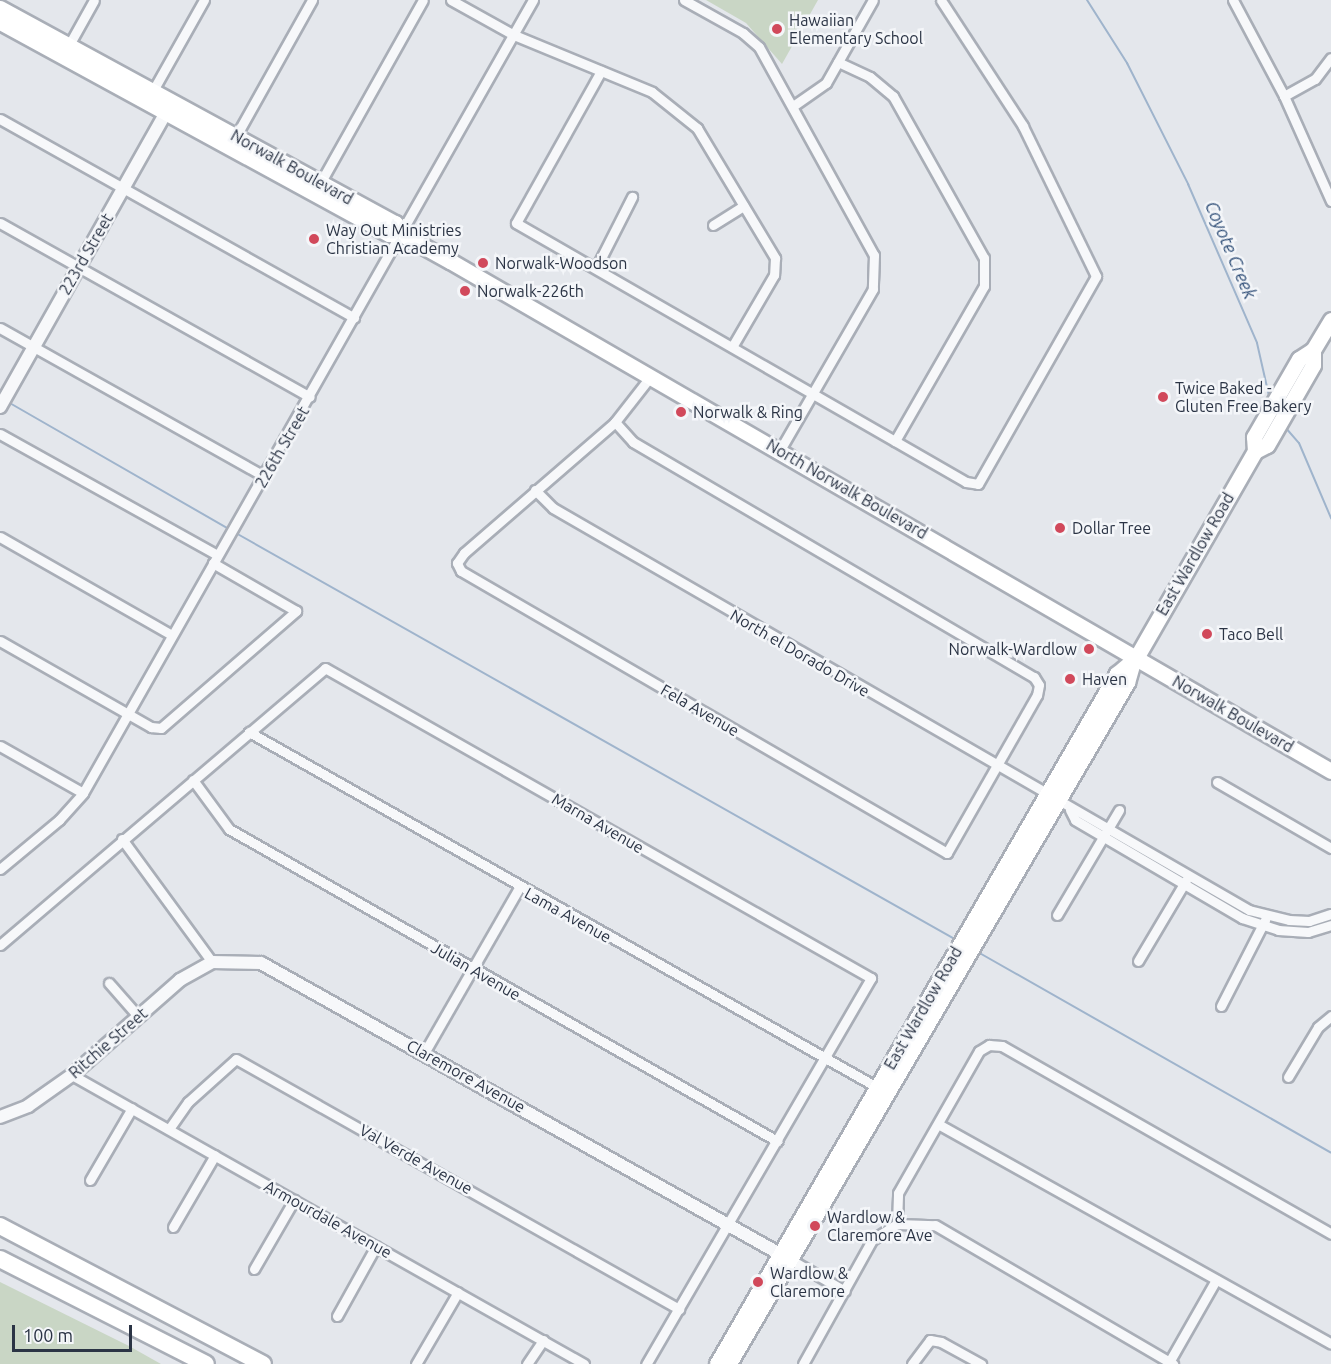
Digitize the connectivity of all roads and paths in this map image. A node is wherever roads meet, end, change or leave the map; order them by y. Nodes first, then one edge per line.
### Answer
1 (94, 0) edge
2 (204, 0) edge
3 (312, 0) edge
4 (423, 0) edge
5 (451, 0) edge
6 (533, 0) edge
7 (684, 0) edge
8 (873, 0) edge
9 (941, 0) edge
10 (1234, 0) edge
11 (0, 8) edge
12 (0, 22) edge
13 (514, 35) junction
14 (69, 45) junction
15 (1331, 58) edge
16 (838, 62) junction
17 (601, 71) junction
18 (1284, 96) junction
19 (150, 97) junction
20 (794, 106) junction
21 (169, 107) junction
22 (0, 119) edge
23 (236, 136) junction
24 (1329, 187) edge
25 (124, 188) junction
26 (317, 188) junction
27 (632, 197) dead end
28 (1331, 201) edge
29 (744, 206) junction
30 (0, 223) edge
31 (713, 225) dead end
32 (401, 234) junction
33 (79, 268) junction
34 (596, 268) junction
35 (354, 318) junction
36 (1331, 320) edge
37 (0, 328) edge
38 (33, 347) junction
39 (732, 347) junction
40 (651, 376) junction
41 (813, 393) junction
42 (310, 398) junction
43 (0, 407) edge
44 (615, 422) junction
45 (0, 434) edge
46 (895, 441) junction
47 (780, 450) junction
48 (265, 477) junction
49 (535, 490) junction
50 (0, 537) edge
51 (215, 559) junction
52 (172, 635) junction
53 (0, 641) edge
54 (1136, 658) junction
55 (127, 713) junction
56 (249, 732) junction
57 (0, 746) edge
58 (997, 767) junction
59 (1331, 771) edge
60 (193, 780) junction
61 (1217, 782) dead end
62 (82, 793) junction
63 (1058, 803) junction
64 (1119, 810) dead end
65 (1108, 828) junction
66 (1103, 837) junction
67 (122, 839) junction
68 (1331, 848) edge
69 (1144, 849) junction
70 (0, 855) edge
71 (1139, 858) junction
72 (4, 866) edge
73 (1189, 875) junction
74 (1184, 884) junction
75 (519, 888) junction
76 (1331, 914) edge
77 (1057, 915) dead end
78 (1316, 918) junction
79 (1264, 921) junction
80 (1331, 925) edge
81 (1320, 929) junction
82 (0, 945) edge
83 (1138, 961) dead end
84 (212, 962) junction
85 (473, 969) junction
86 (109, 983) dead end
87 (1221, 1006) dead end
88 (138, 1016) junction
89 (1331, 1016) edge
90 (424, 1053) junction
91 (824, 1059) junction
92 (72, 1075) junction
93 (1288, 1077) dead end
94 (882, 1090) junction
95 (132, 1108) junction
96 (0, 1117) edge
97 (938, 1124) junction
98 (169, 1129) junction
99 (777, 1141) junction
100 (215, 1155) junction
101 (90, 1180) dead end
102 (294, 1200) junction
103 (728, 1224) junction
104 (897, 1224) junction
105 (0, 1226) edge
106 (172, 1227) dead end
107 (1331, 1234) edge
108 (376, 1246) junction
109 (785, 1257) junction
110 (0, 1260) edge
111 (254, 1269) dead end
112 (1216, 1280) junction
113 (845, 1291) junction
114 (458, 1292) junction
115 (679, 1309) junction
116 (337, 1316) dead end
117 (543, 1340) junction
118 (1331, 1344) edge
119 (1170, 1363) edge
120 (206, 1364) edge
121 (263, 1364) edge
122 (416, 1364) edge
123 (527, 1364) edge
124 (584, 1364) edge
125 (646, 1364) edge
126 (717, 1364) edge
127 (730, 1364) edge
128 (802, 1364) edge
129 (912, 1364) edge
130 (981, 1364) edge

1 - 14 street
2 - 19 street
3 - 23 street
4 - 26 street
5 - 13 street
6 - 13 street, 226th Street
7 - 20 street
8 - 16 street
9 - 46 street
10 - 18 street
11 - 14 main road, Norwalk Boulevard
12 - 19 main road, Norwalk Boulevard
13 - 17 street
13 - 32 street, 226th Street
14 - 19 main road, Norwalk Boulevard
15 - 18 street
16 - 20 street
16 - 46 street
17 - 29 street
17 - 34 street
18 - 24 street
19 - 21 main road, Norwalk Boulevard
20 - 41 street
21 - 23 main road, Norwalk Boulevard
21 - 25 street, 223rd Street
21 - 26 main road, Norwalk Boulevard
22 - 25 street
23 - 26 main road, Norwalk Boulevard
24 - 28 street
25 - 33 street, 223rd Street
25 - 35 street
26 - 32 main road, Norwalk Boulevard
27 - 34 street
29 - 31 street
29 - 39 street
30 - 33 street
32 - 35 street, 226th Street
32 - 40 main road, North Norwalk Boulevard
33 - 38 street, 223rd Street
33 - 42 street
34 - 39 street
35 - 42 street, 226th Street
36 - 54 main road, East Wardlow Road
37 - 38 street
38 - 43 street, 223rd Street
38 - 48 street
39 - 41 street
40 - 44 street
40 - 47 main road, North Norwalk Boulevard
41 - 46 street
41 - 47 street
42 - 48 street, 226th Street
44 - 49 street
44 - 58 street
45 - 51 street
47 - 54 main road, North Norwalk Boulevard
48 - 51 street, 226th Street
49 - 58 street, North el Dorado Drive
49 - 58 street, Fela Avenue
50 - 52 street
51 - 52 street, 226th Street
51 - 55 street
52 - 55 street, 226th Street
53 - 55 street
54 - 59 main road, Norwalk Boulevard
54 - 63 main road, East Wardlow Road
55 - 62 street, 226th Street
56 - 60 street
56 - 75 street, Lama Avenue
56 - 91 street, Marna Avenue
57 - 62 street
58 - 63 street, North el Dorado Drive
60 - 67 street
60 - 85 street, Julian Avenue
61 - 68 street
62 - 72 street, 226th Street
63 - 65 street, North el Dorado Drive
63 - 66 street, North el Dorado Drive
63 - 94 main road, East Wardlow Road
64 - 65 street
65 - 66 street
65 - 69 street, North el Dorado Drive
66 - 71 street, North el Dorado Drive
66 - 77 street
67 - 82 street
67 - 84 street
69 - 71 street
69 - 73 street, North el Dorado Drive
70 - 72 street
71 - 74 street, North el Dorado Drive
73 - 74 street
73 - 79 street, North el Dorado Drive
74 - 79 street, North el Dorado Drive
74 - 83 street
75 - 85 street
75 - 91 street, Lama Avenue
76 - 78 street, North el Dorado Drive
78 - 79 street, North el Dorado Drive
78 - 81 street
79 - 81 street, North el Dorado Drive
79 - 87 street
80 - 81 street, North el Dorado Drive
84 - 88 street, Ritchie Street
84 - 90 street, Claremore Avenue
85 - 90 street
85 - 99 street, Julian Avenue
86 - 88 street
88 - 92 street, Ritchie Street
89 - 93 street
90 - 103 street, Claremore Avenue
91 - 94 street, Lama Avenue
91 - 99 street
92 - 95 street, Armourdale Avenue
92 - 96 street, Ritchie Street
94 - 109 main road, East Wardlow Road
95 - 98 street, Armourdale Avenue
95 - 101 street
97 - 104 street
97 - 107 street
97 - 112 street
98 - 100 street, Armourdale Avenue
98 - 115 street, Val Verde Avenue
99 - 103 street
100 - 102 street, Armourdale Avenue
100 - 106 street
102 - 108 street, Armourdale Avenue
102 - 111 street
103 - 109 street, Claremore Avenue
103 - 115 street
104 - 113 street
104 - 119 street
105 - 121 highway
108 - 114 street, Armourdale Avenue
108 - 116 street
109 - 113 street, Claremore Avenue
109 - 126 main road, East Wardlow Road
109 - 127 main road, East Wardlow Road
110 - 120 highway
112 - 118 street
112 - 119 street
113 - 128 street
114 - 117 street, Armourdale Avenue
114 - 122 street
115 - 125 street
117 - 123 street
117 - 124 street, Armourdale Avenue
129 - 130 street

